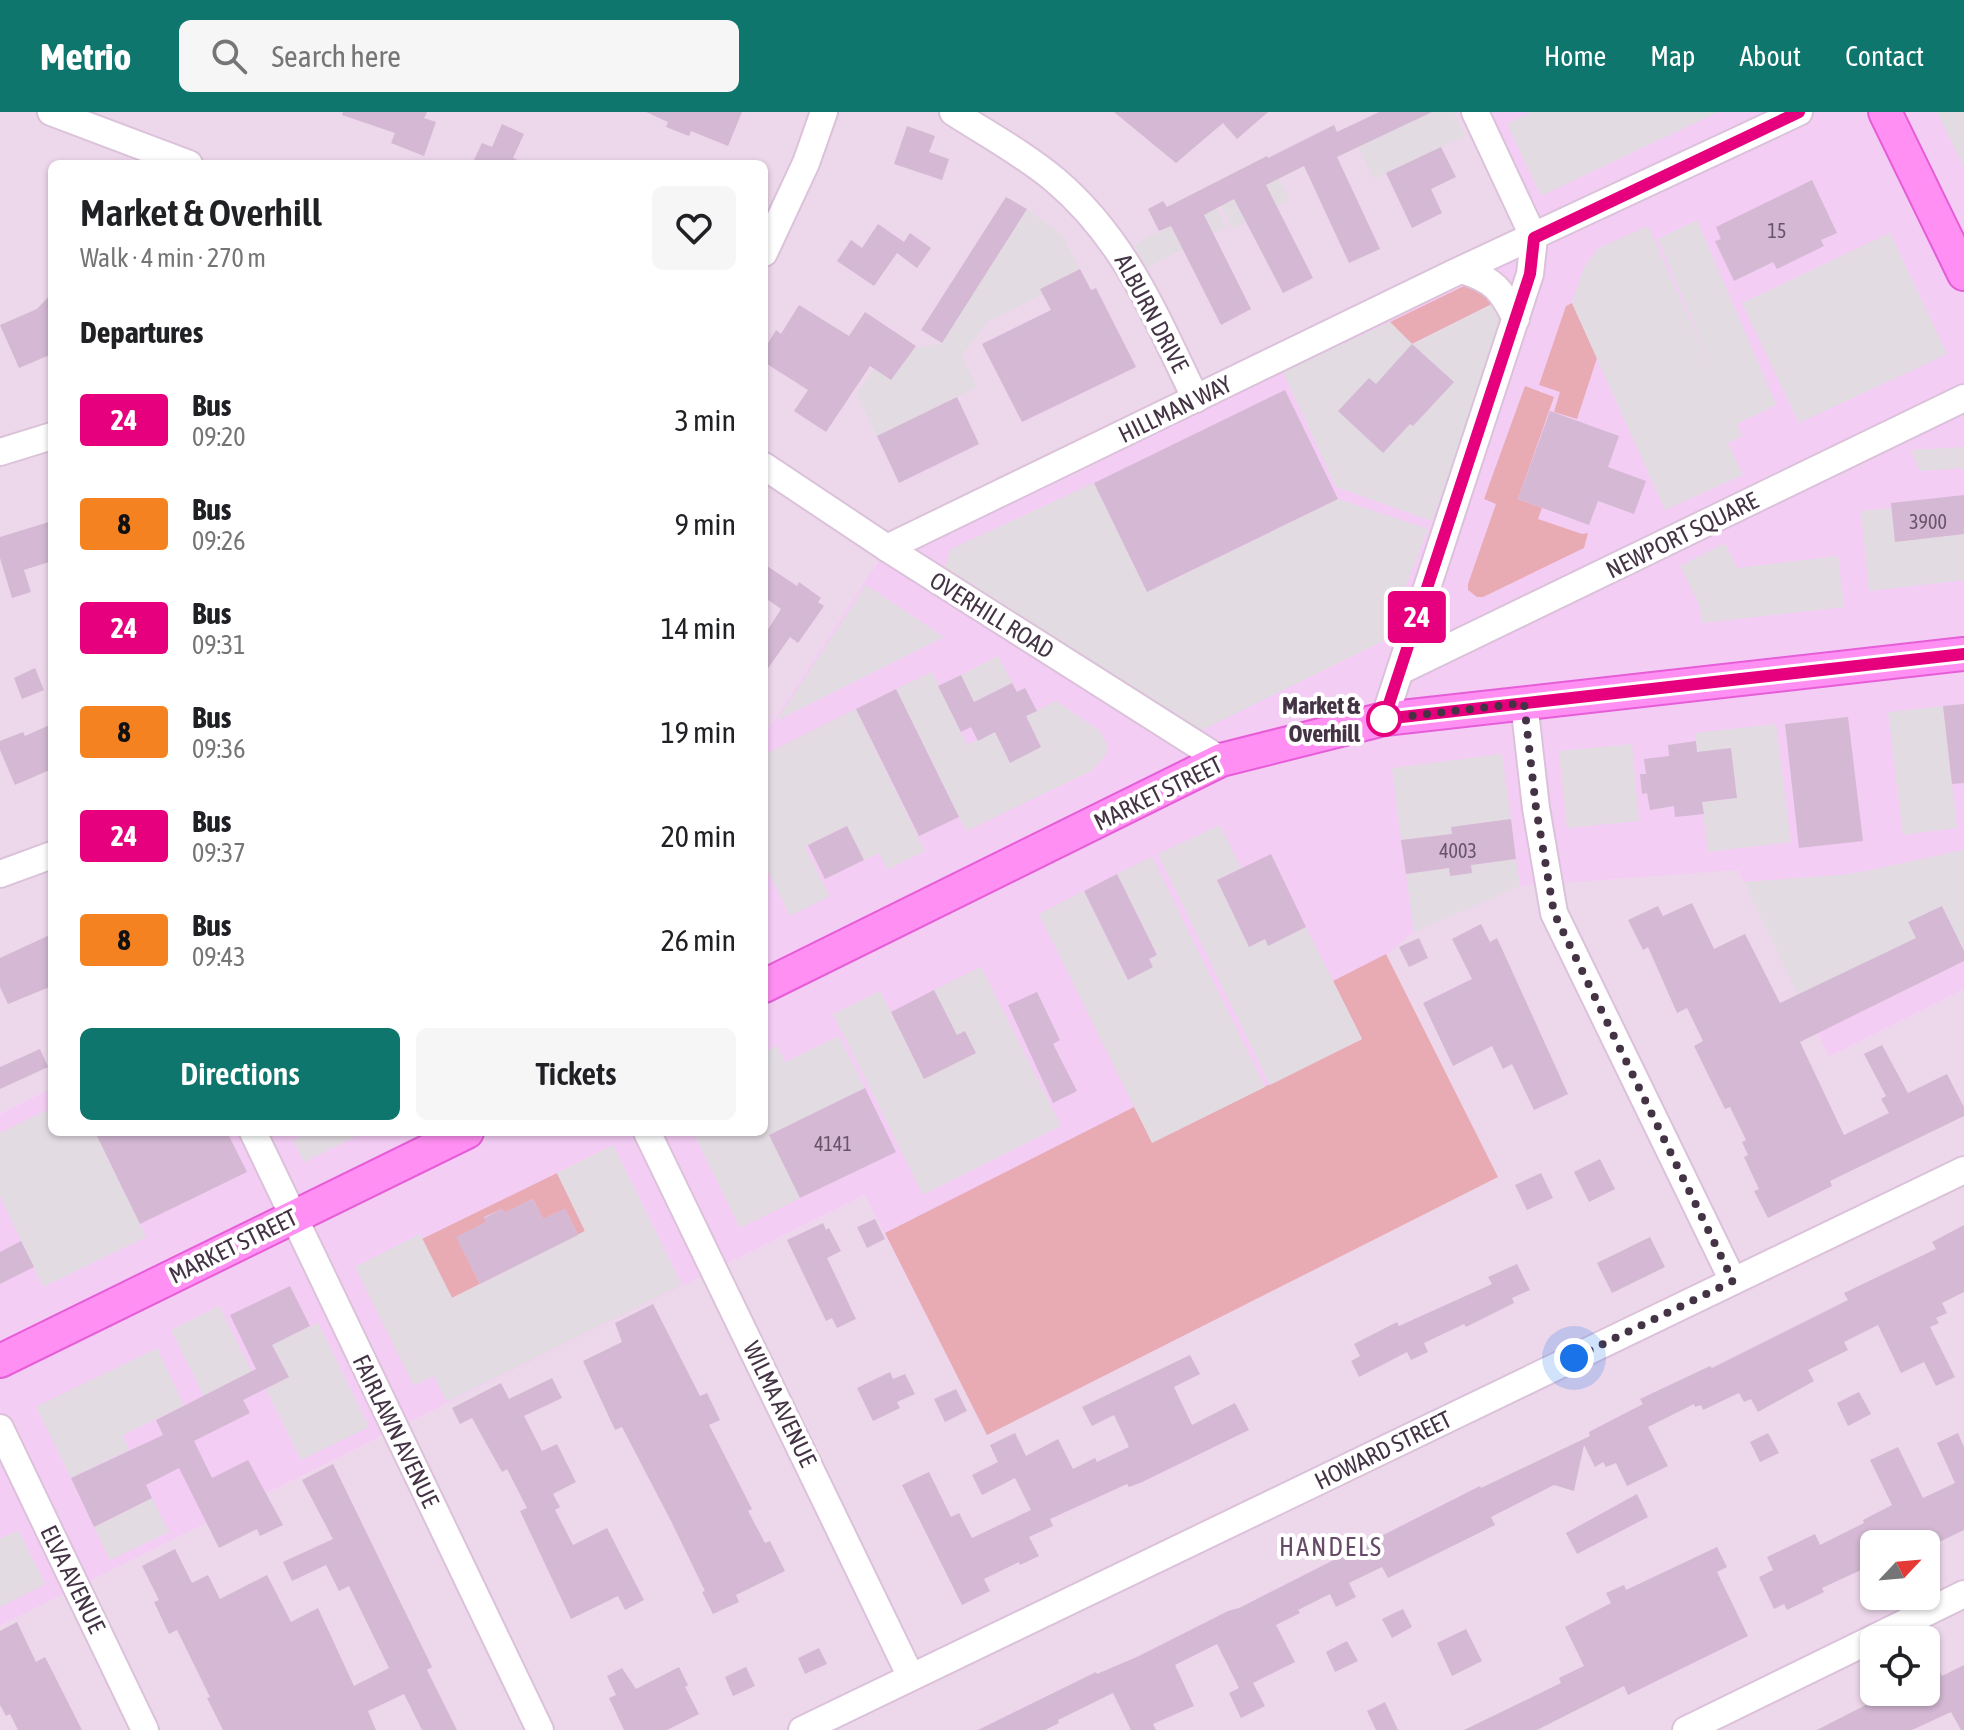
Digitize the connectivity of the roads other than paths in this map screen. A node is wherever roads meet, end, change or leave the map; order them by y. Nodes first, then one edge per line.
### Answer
1 (51, 112) edge
2 (824, 112) edge
3 (953, 112) edge
4 (1475, 112) edge
5 (1799, 112) edge
6 (1885, 112) edge
7 (178, 160) edge
8 (1534, 238) junction
9 (768, 244) edge
10 (1462, 270) junction
11 (1964, 274) edge
12 (1516, 319) junction
13 (1964, 398) edge
14 (1196, 399) junction
15 (48, 437) edge
16 (0, 452) edge
17 (768, 469) edge
18 (887, 548) junction
19 (1964, 654) edge
20 (1400, 671) junction
21 (1524, 703) junction
22 (1384, 719) junction
23 (1221, 760) junction
24 (48, 856) edge
25 (0, 874) edge
26 (768, 984) edge
27 (255, 1136) edge
28 (459, 1136) edge
29 (649, 1136) edge
30 (1964, 1170) edge
31 (293, 1216) junction
32 (1733, 1281) junction
33 (0, 1361) edge
34 (0, 1428) edge
35 (1964, 1594) edge
36 (911, 1677) junction
37 (145, 1730) edge
38 (540, 1730) edge
39 (802, 1730) edge
40 (1686, 1730) edge

1 - 7 street
2 - 9 street
3 - 14 street, ALBURN DRIVE
4 - 8 street
5 - 8 street, HILLMAN WAY
6 - 11 main road
8 - 10 street, HILLMAN WAY
8 - 12 street
10 - 12 street
10 - 14 street, HILLMAN WAY
12 - 20 street
13 - 20 street, NEWPORT SQUARE
14 - 18 street, HILLMAN WAY
15 - 16 street
17 - 18 street, OVERHILL ROAD
18 - 23 street, OVERHILL ROAD
19 - 21 main road, MARKET STREET
20 - 22 street
21 - 22 main road, MARKET STREET
21 - 32 street
22 - 23 main road, MARKET STREET
23 - 26 main road, MARKET STREET
24 - 25 street
27 - 31 street, FAIRLAWN AVENUE
28 - 31 main road, MARKET STREET
29 - 36 street, WILMA AVENUE
30 - 32 street, HOWARD STREET
31 - 33 main road, MARKET STREET
31 - 38 street, FAIRLAWN AVENUE
32 - 36 street, HOWARD STREET
34 - 37 street, ELVA AVENUE
35 - 40 street
36 - 39 street, HOWARD STREET

